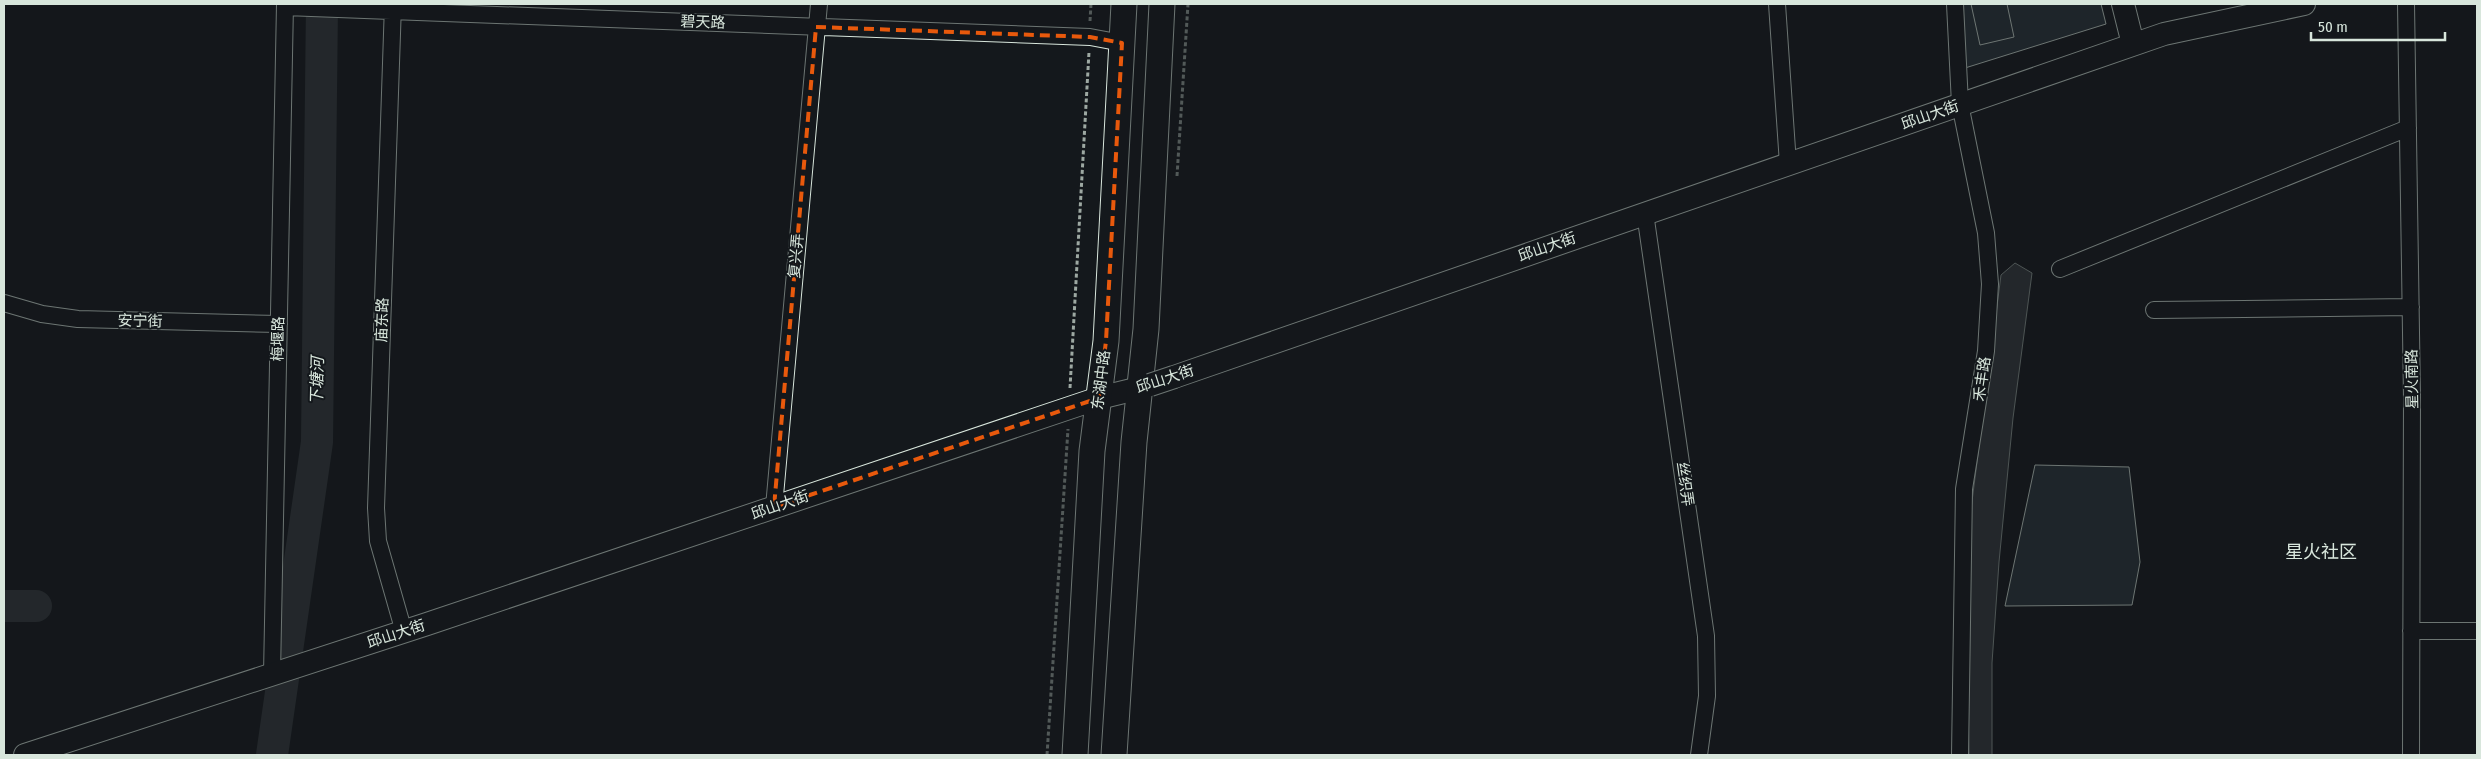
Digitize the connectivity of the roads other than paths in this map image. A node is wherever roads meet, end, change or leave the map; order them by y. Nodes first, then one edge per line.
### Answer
1 (819, 4) edge
2 (1124, 4) edge
3 (1162, 4) edge
4 (1777, 4) edge
5 (1955, 4) edge
6 (2123, 4) edge
7 (2304, 4) edge
8 (2406, 4) edge
9 (285, 6) edge
10 (388, 8) edge
11 (816, 26) junction
12 (1122, 43) junction
13 (2133, 44) junction
14 (1960, 104) junction
15 (2408, 128) junction
16 (1788, 164) junction
17 (1645, 213) junction
18 (2060, 269) dead end
19 (4, 302) edge
20 (2411, 307) junction
21 (2154, 310) dead end
22 (279, 324) junction
23 (1145, 387) junction
24 (1099, 398) junction
25 (774, 508) junction
26 (2411, 631) junction
27 (2477, 631) edge
28 (404, 632) junction
29 (273, 674) junction
30 (25, 755) edge
31 (1075, 755) edge
32 (1114, 755) edge
33 (1699, 755) edge
34 (1960, 755) edge
35 (2411, 755) edge

1 - 11 street, 复兴弄
2 - 12 main road, 东湖中路
3 - 23 main road
4 - 16 street
5 - 14 street, 禾丰路
6 - 13 main road
7 - 13 main road, 邱山大街
8 - 15 street, 星火南路
9 - 10 street, 碧天路
9 - 22 street, 梅堰路
10 - 11 street, 碧天路
10 - 28 street, 庙东路
11 - 12 street, 碧天路
11 - 25 street, 复兴弄
12 - 24 main road, 东湖中路
13 - 14 main road, 邱山大街
14 - 16 main road, 邱山大街
14 - 34 street, 禾丰路
15 - 18 street
15 - 20 street, 星火南路
16 - 17 main road, 邱山大街
17 - 23 main road, 邱山大街, bridge
17 - 33 street, 丝织弄
19 - 22 street, 安宁街
20 - 21 street
20 - 26 street, 星火南路
22 - 29 street, 梅堰路
23 - 24 main road, 邱山大街
23 - 32 main road
24 - 25 main road, 邱山大街
24 - 31 main road, 东湖中路
25 - 28 main road, 邱山大街
26 - 27 street
26 - 35 street, 星火南路
28 - 29 main road, 邱山大街
29 - 30 main road, 邱山大街

